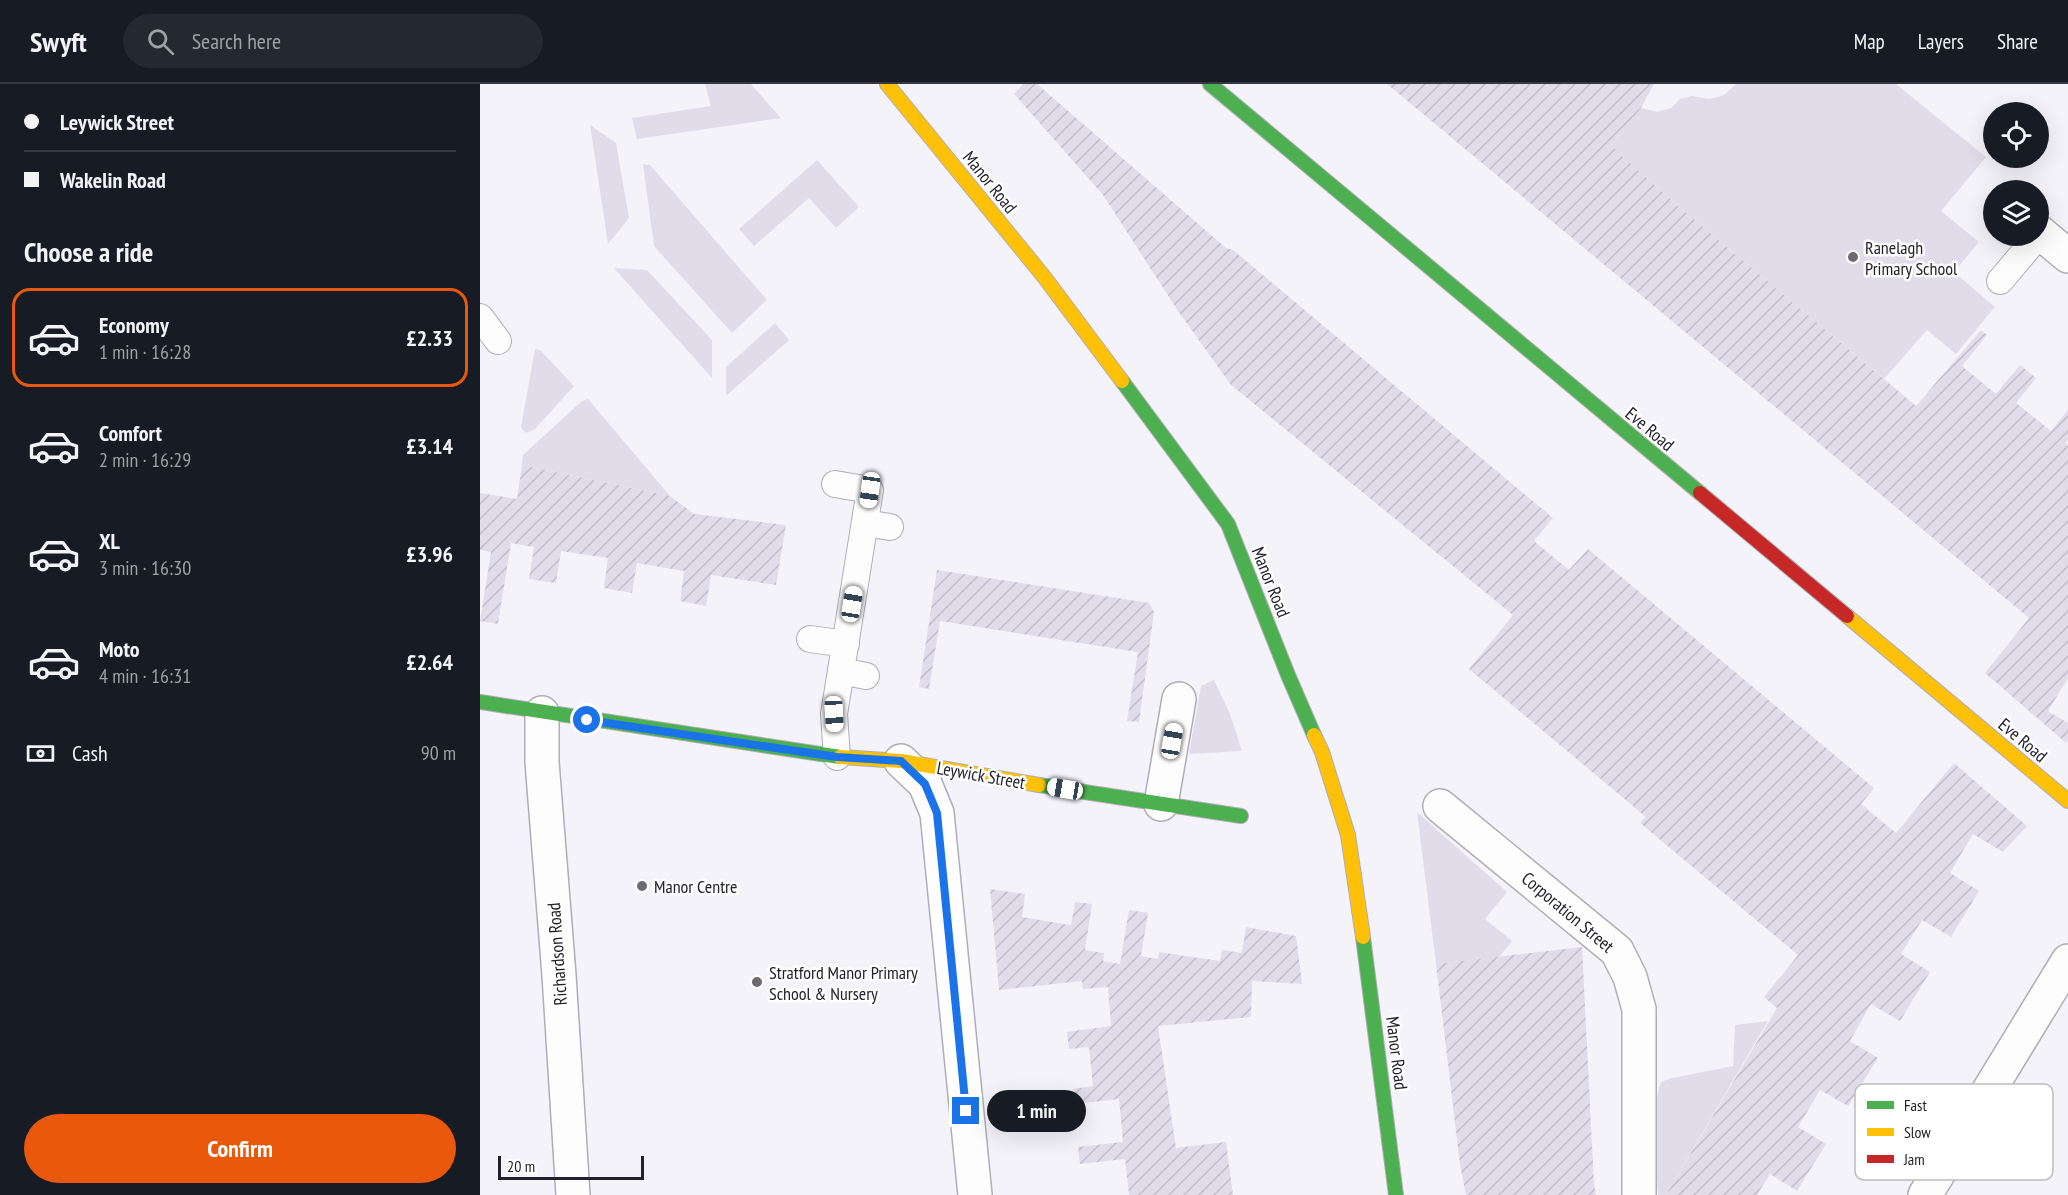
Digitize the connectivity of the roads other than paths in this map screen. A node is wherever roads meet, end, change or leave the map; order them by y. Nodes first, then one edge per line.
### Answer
1 (887, 84) edge
2 (1210, 84) edge
3 (2049, 242) edge
4 (2029, 246) edge
5 (2068, 256) edge
6 (2000, 281) dead end
7 (480, 317) edge
8 (498, 341) dead end
9 (835, 484) dead end
10 (865, 523) junction
11 (890, 527) dead end
12 (810, 639) dead end
13 (846, 644) junction
14 (841, 671) junction
15 (866, 676) dead end
16 (1179, 699) dead end
17 (480, 702) edge
18 (542, 713) junction
19 (837, 757) junction
20 (901, 761) junction
21 (2068, 801) edge
22 (1161, 804) junction
23 (1440, 806) dead end
24 (1241, 816) dead end
25 (2068, 961) edge
26 (1993, 1084) edge
27 (1934, 1180) edge
28 (573, 1195) edge
29 (975, 1195) edge
30 (1396, 1195) edge
31 (1640, 1195) edge
32 (1925, 1195) edge

1 - 30 street, Manor Road
2 - 21 street, Eve Road
3 - 5 street
4 - 6 lane
7 - 8 lane
9 - 10 lane
10 - 11 lane
10 - 13 lane
12 - 13 lane
13 - 14 lane
14 - 15 lane
14 - 19 lane
16 - 22 street
17 - 18 street, Leywick Street
18 - 19 street, Leywick Street
18 - 28 street, Richardson Road
19 - 20 street, Leywick Street
20 - 22 street, Leywick Street
20 - 29 street
22 - 24 street, Leywick Street
23 - 31 street, Corporation Street
25 - 26 street
27 - 32 street

